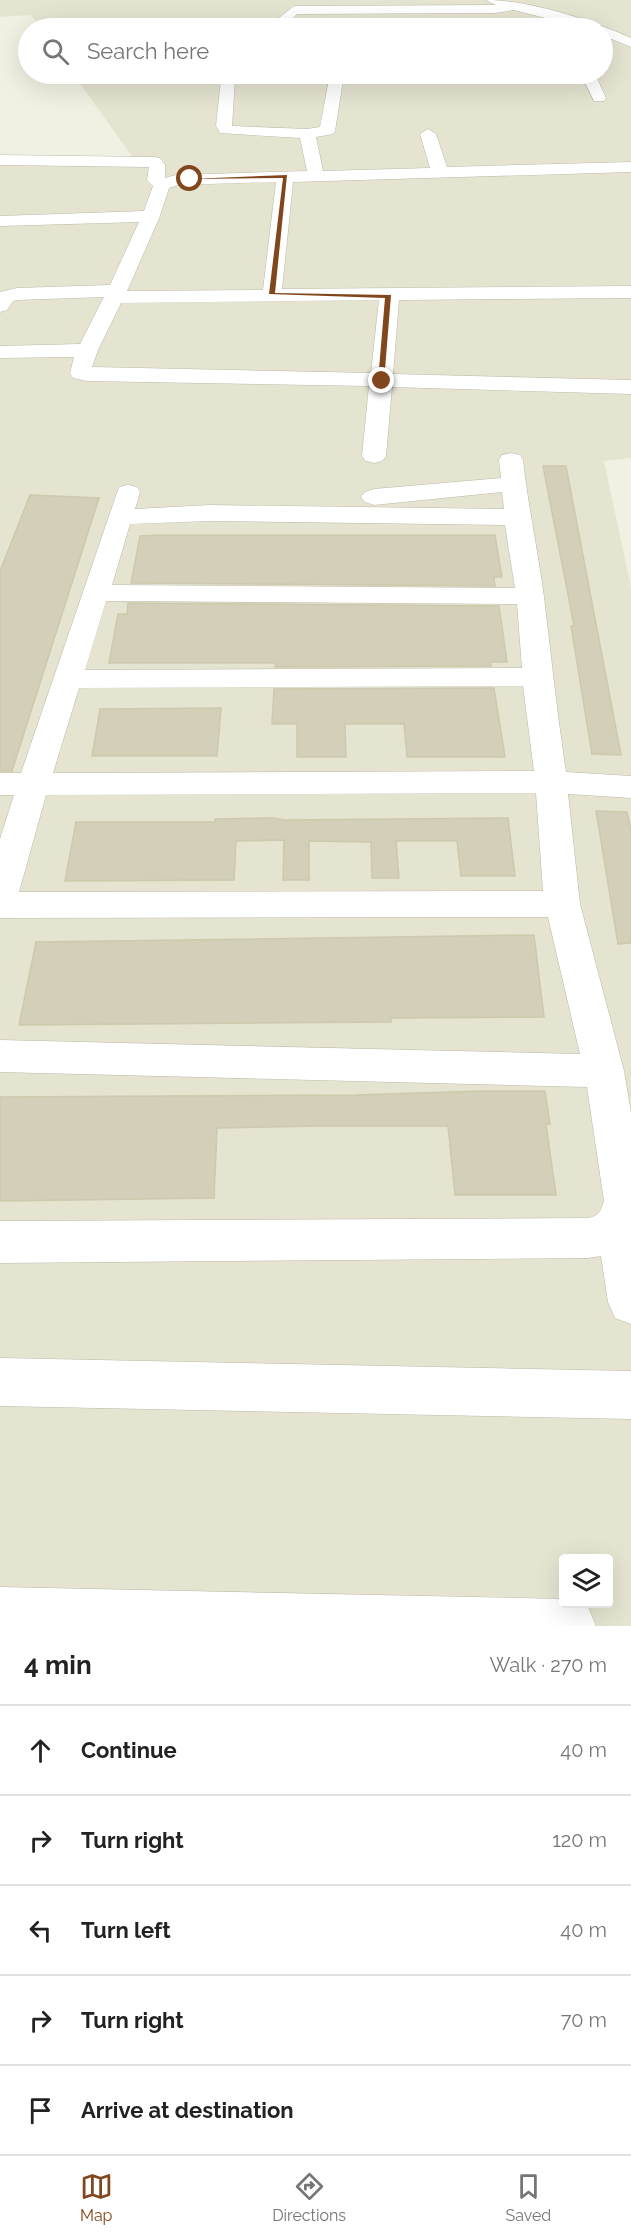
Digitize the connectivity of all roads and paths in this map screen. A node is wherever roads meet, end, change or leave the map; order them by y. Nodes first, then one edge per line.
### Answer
1 (490, 0) edge
2 (513, 6) junction
3 (286, 18) edge
4 (559, 18) edge
5 (613, 35) edge
6 (631, 44) edge
7 (613, 45) edge
8 (228, 84) edge
9 (336, 84) edge
10 (593, 84) edge
11 (599, 98) dead end
12 (307, 134) junction
13 (428, 134) dead end
14 (0, 160) edge
15 (631, 167) edge
16 (440, 172) junction
17 (285, 176) junction
18 (316, 176) junction
19 (162, 185) junction
20 (151, 216) junction
21 (0, 221) edge
22 (631, 292) edge
23 (115, 294) junction
24 (272, 294) junction
25 (388, 296) junction
26 (0, 306) edge
27 (87, 350) junction
28 (0, 352) edge
29 (382, 381) junction
30 (631, 387) edge
31 (374, 456) dead end
32 (210, 513) junction
33 (517, 517) junction
34 (96, 593) junction
35 (530, 596) junction
36 (537, 677) junction
37 (68, 679) junction
38 (551, 782) junction
39 (0, 784) edge
40 (33, 784) junction
41 (631, 787) edge
42 (0, 895) edge
43 (562, 904) junction
44 (0, 905) edge
45 (0, 1056) edge
46 (604, 1071) junction
47 (0, 1242) edge
48 (625, 1265) edge
49 (631, 1377) edge
50 (0, 1382) edge
51 (631, 1395) edge
52 (0, 1614) edge
53 (367, 1624) edge
54 (569, 1626) edge

1 - 2 street
2 - 3 street
2 - 4 street
5 - 6 street
6 - 7 street
8 - 12 street
9 - 12 street
10 - 11 street
12 - 18 street
13 - 16 street
14 - 19 street
15 - 16 street
16 - 18 street
17 - 18 street
17 - 19 street
17 - 24 street
19 - 20 street
20 - 21 street
20 - 23 street
22 - 25 street
23 - 24 street
23 - 26 street
23 - 27 street
24 - 25 street
25 - 29 street
27 - 28 street
27 - 29 street
29 - 30 street
29 - 31 street
32 - 33 street
32 - 33 street
32 - 34 street
33 - 35 street
34 - 35 street
34 - 37 street
35 - 36 street
36 - 37 street
36 - 38 street
37 - 40 street
38 - 40 street
38 - 41 street
38 - 43 street
39 - 40 street
40 - 42 street
43 - 44 street
43 - 46 street
45 - 46 street
46 - 48 street
47 - 48 street
49 - 51 street
50 - 51 street
52 - 53 street
53 - 54 street

